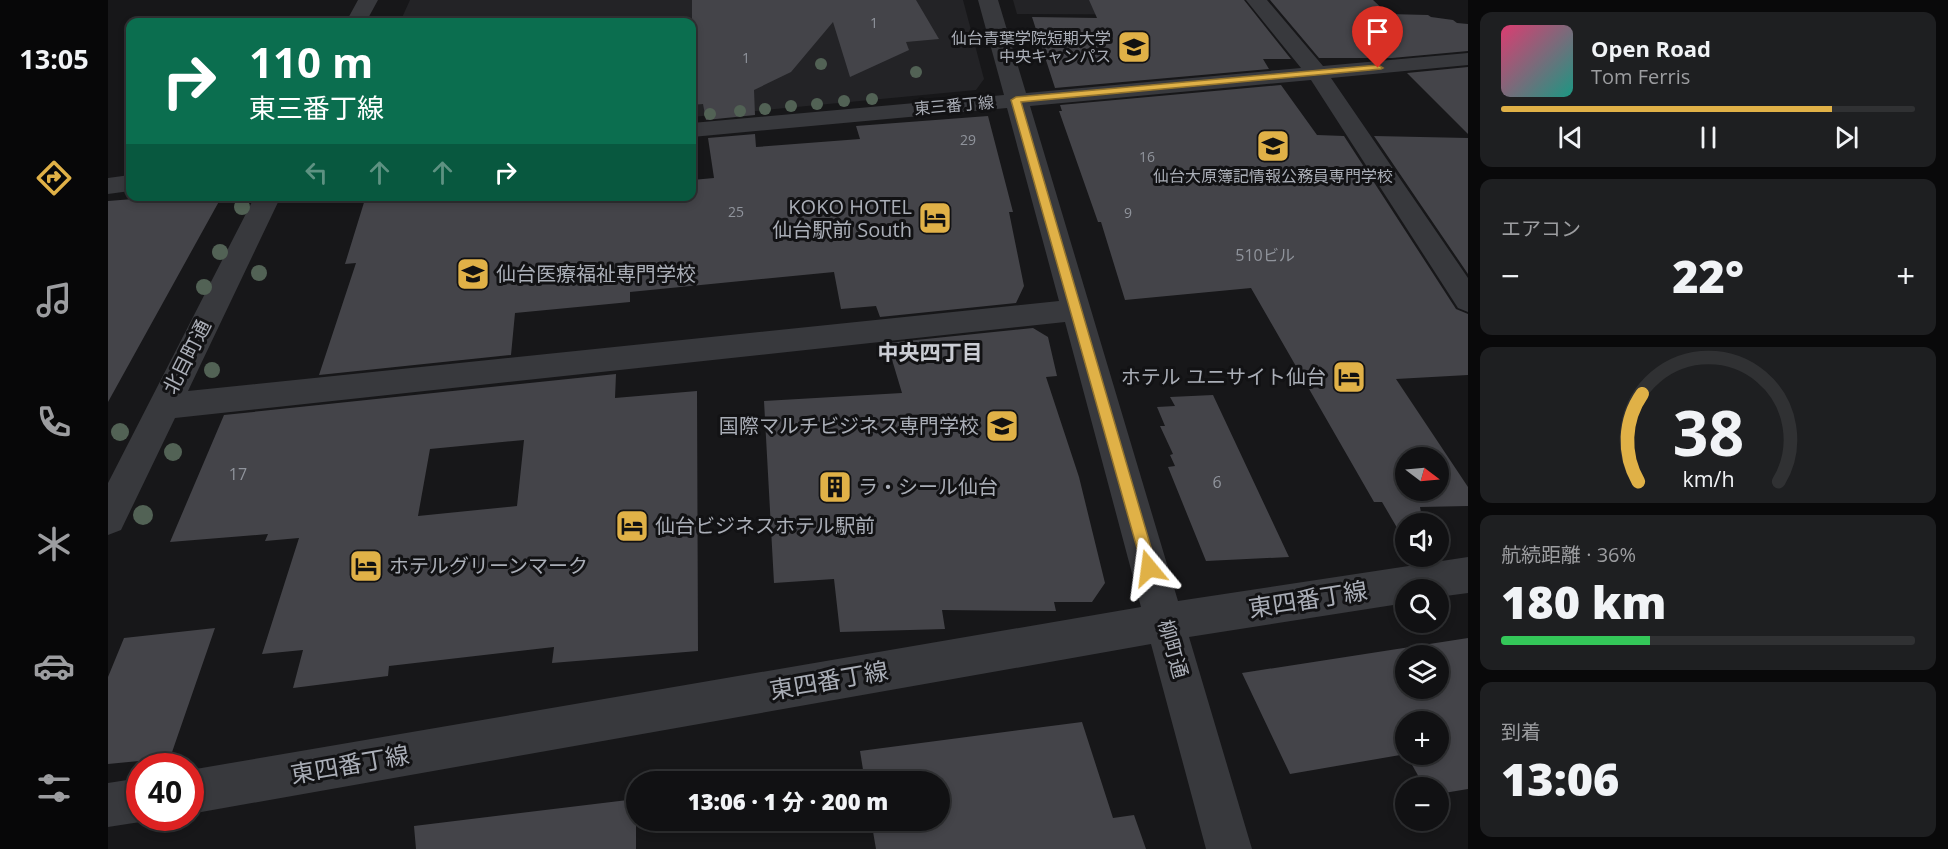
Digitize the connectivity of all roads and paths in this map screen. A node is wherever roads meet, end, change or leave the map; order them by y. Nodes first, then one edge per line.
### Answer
1 (368, 0) edge
2 (988, 0) edge
3 (1256, 0) edge
4 (358, 18) edge
5 (1468, 59) edge
6 (1317, 73) junction
7 (1016, 100) junction
8 (696, 130) edge
9 (126, 184) edge
10 (108, 186) edge
11 (266, 201) edge
12 (1468, 301) edge
13 (1077, 310) junction
14 (164, 406) junction
15 (108, 519) edge
16 (1468, 575) edge
17 (1165, 622) junction
18 (204, 790) edge
19 (126, 802) edge
20 (108, 805) edge
21 (1229, 849) edge

1 - 4 street
2 - 7 street, 柳町通
3 - 6 street
5 - 6 street, 東三番丁線
6 - 7 street, 東三番丁線
6 - 12 street
7 - 8 street, 東三番丁線
7 - 13 street, 柳町通
9 - 10 street
11 - 14 street, 北目町通
13 - 14 street
13 - 17 street, 柳町通
14 - 15 street, 北目町通
16 - 17 street, 東四番丁線
17 - 18 street, 東四番丁線
17 - 21 street, 柳町通
19 - 20 street

